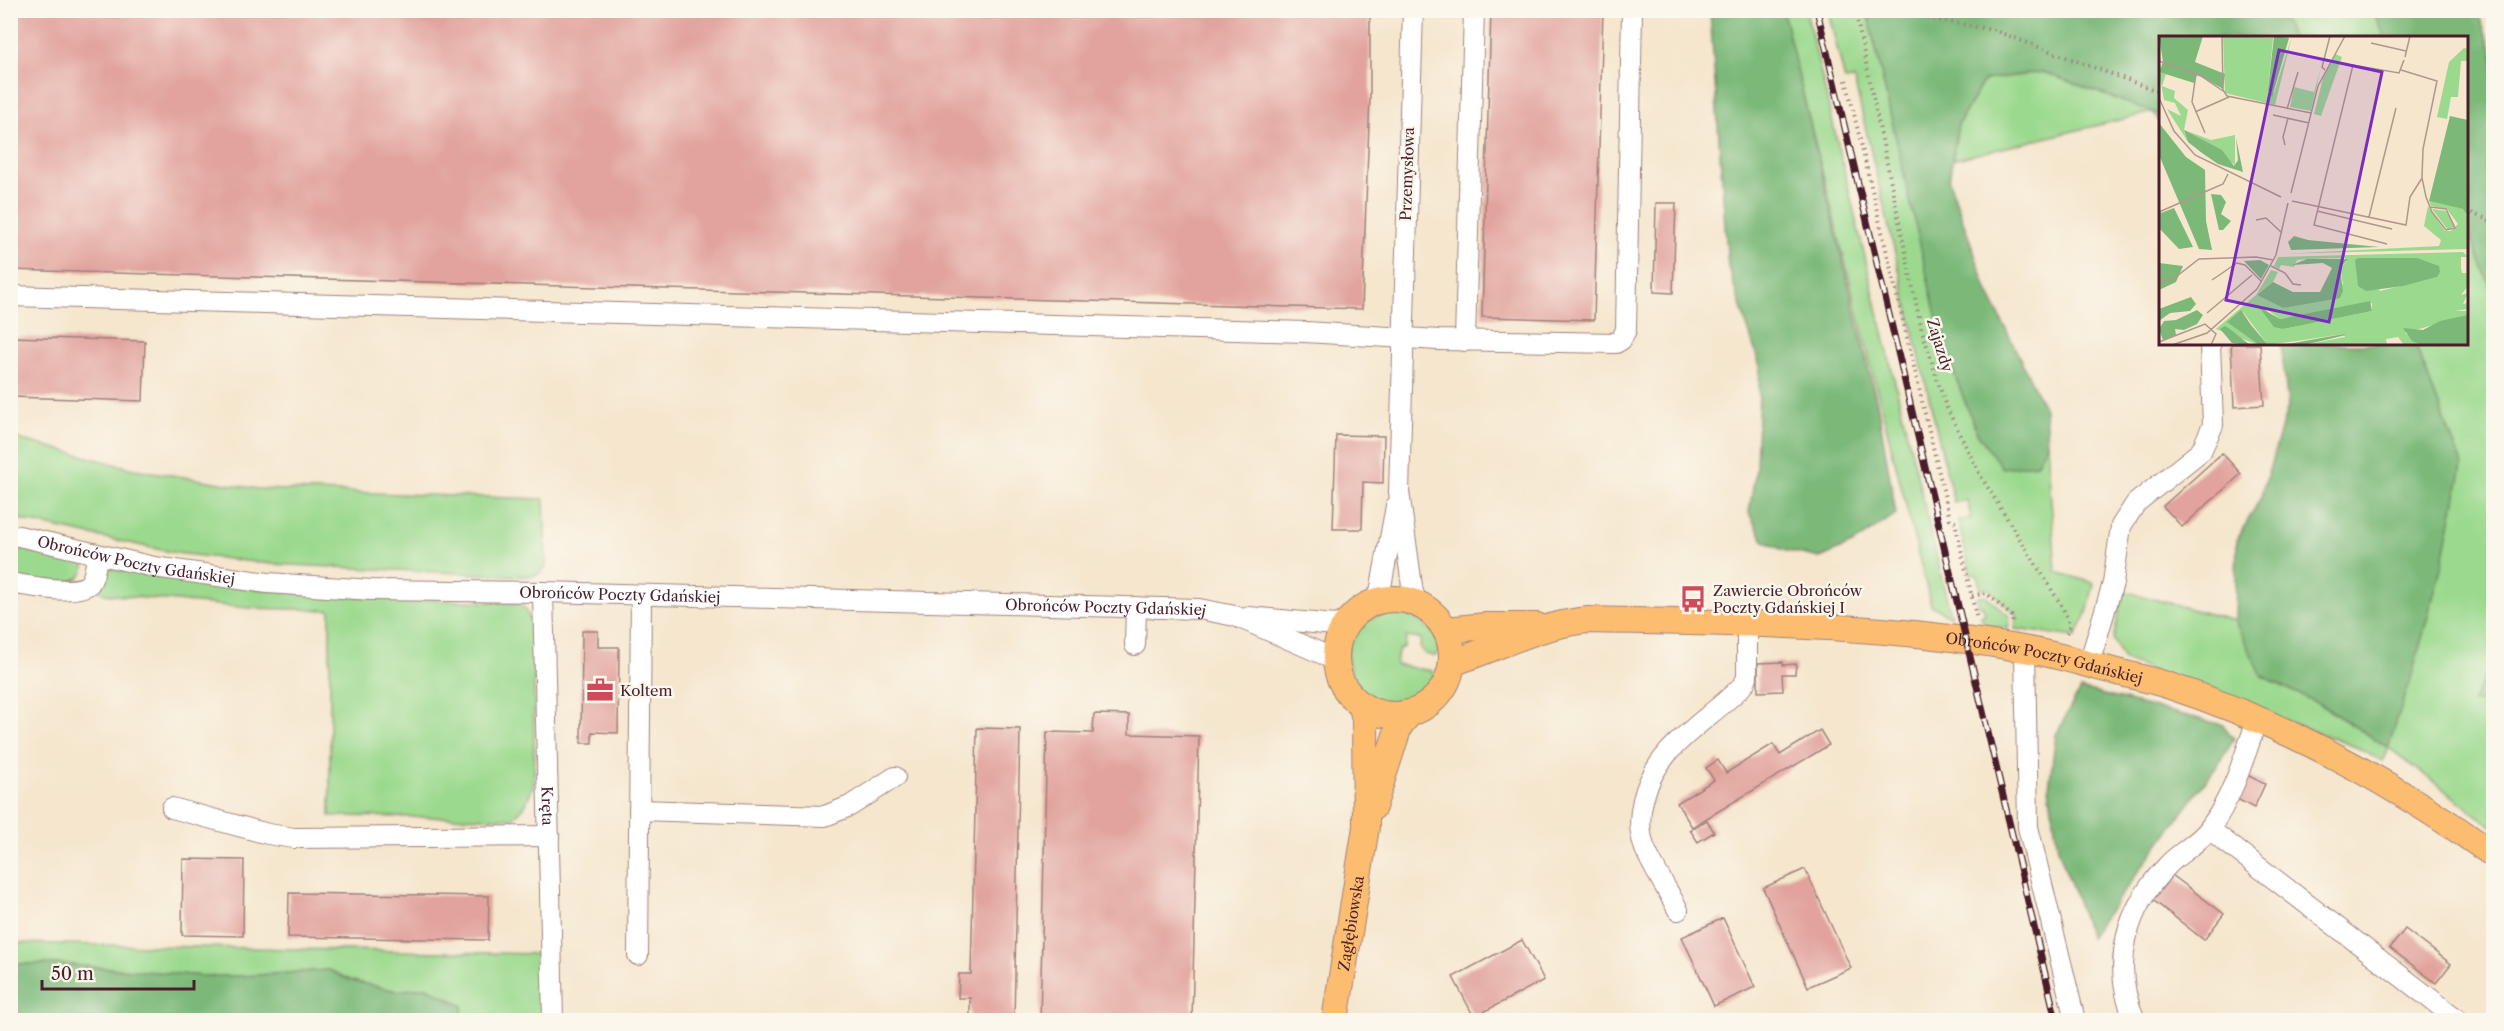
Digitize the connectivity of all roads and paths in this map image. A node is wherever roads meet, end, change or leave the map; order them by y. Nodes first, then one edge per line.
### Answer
1 (1413, 10) edge
2 (1474, 10) edge
3 (1632, 10) edge
4 (1856, 12) edge
5 (1846, 80) dead end
6 (2159, 92) edge
7 (2468, 212) edge
8 (2493, 222) edge
9 (10, 296) edge
10 (1402, 337) junction
11 (1465, 341) junction
12 (2210, 345) edge
13 (1400, 492) junction
14 (10, 534) edge
15 (97, 555) junction
16 (10, 584) edge
17 (543, 592) junction
18 (641, 595) junction
19 (1972, 596) junction
20 (1371, 603) junction
21 (1419, 604) junction
22 (1136, 607) junction
23 (1235, 616) junction
24 (1348, 621) junction
25 (1747, 624) junction
26 (1550, 626) junction
27 (1978, 628) dead end
28 (1446, 630) junction
29 (2018, 641) junction
30 (1135, 645) dead end
31 (2060, 657) junction
32 (1452, 663) junction
33 (2089, 664) junction
34 (1337, 669) junction
35 (1362, 706) junction
36 (1409, 714) junction
37 (2257, 720) junction
38 (895, 777) dead end
39 (172, 808) dead end
40 (639, 810) junction
41 (1366, 827) junction
42 (2209, 829) junction
43 (549, 837) junction
44 (2493, 855) edge
45 (1678, 910) dead end
46 (638, 955) dead end
47 (553, 1020) edge
48 (1335, 1020) edge
49 (2075, 1020) edge
50 (2135, 1020) edge
51 (2458, 1020) edge

1 - 10 street, Przemysłowa
2 - 11 street
3 - 11 street
4 - 6 path
4 - 31 path, Zajazdy
5 - 19 path
7 - 8 path
9 - 10 street
10 - 11 street
10 - 13 street, Przemysłowa
12 - 33 street
13 - 20 street
13 - 21 street
14 - 15 street, Obrońców Poczty Gdańskiej
15 - 16 street
15 - 17 street, Obrońców Poczty Gdańskiej
17 - 18 street, Obrońców Poczty Gdańskiej
17 - 43 street, Kręta
18 - 22 street, Obrońców Poczty Gdańskiej
18 - 40 street
19 - 27 path
19 - 29 path
20 - 21 main road
20 - 24 main road
21 - 28 main road
22 - 23 street, Obrońców Poczty Gdańskiej
22 - 30 street
23 - 24 street, Obrońców Poczty Gdańskiej
23 - 34 street, Obrońców Poczty Gdańskiej
24 - 34 main road
25 - 26 main road, Obrońców Poczty Gdańskiej
25 - 29 main road, Obrońców Poczty Gdańskiej
25 - 45 street
26 - 28 main road, Obrońców Poczty Gdańskiej
26 - 32 main road, Obrońców Poczty Gdańskiej
28 - 32 main road
29 - 31 main road, Obrońców Poczty Gdańskiej
29 - 49 street
31 - 33 main road, Obrońców Poczty Gdańskiej
32 - 36 main road
33 - 37 main road, Obrońców Poczty Gdańskiej
34 - 35 main road
35 - 36 main road
35 - 41 main road, Zagłębiowska
36 - 41 main road, Zagłębiowska
37 - 42 street
37 - 44 main road, Obrońców Poczty Gdańskiej
38 - 40 street
39 - 43 street
40 - 46 street
41 - 48 main road, Zagłębiowska
42 - 50 street
42 - 51 street
43 - 47 street, Kręta

